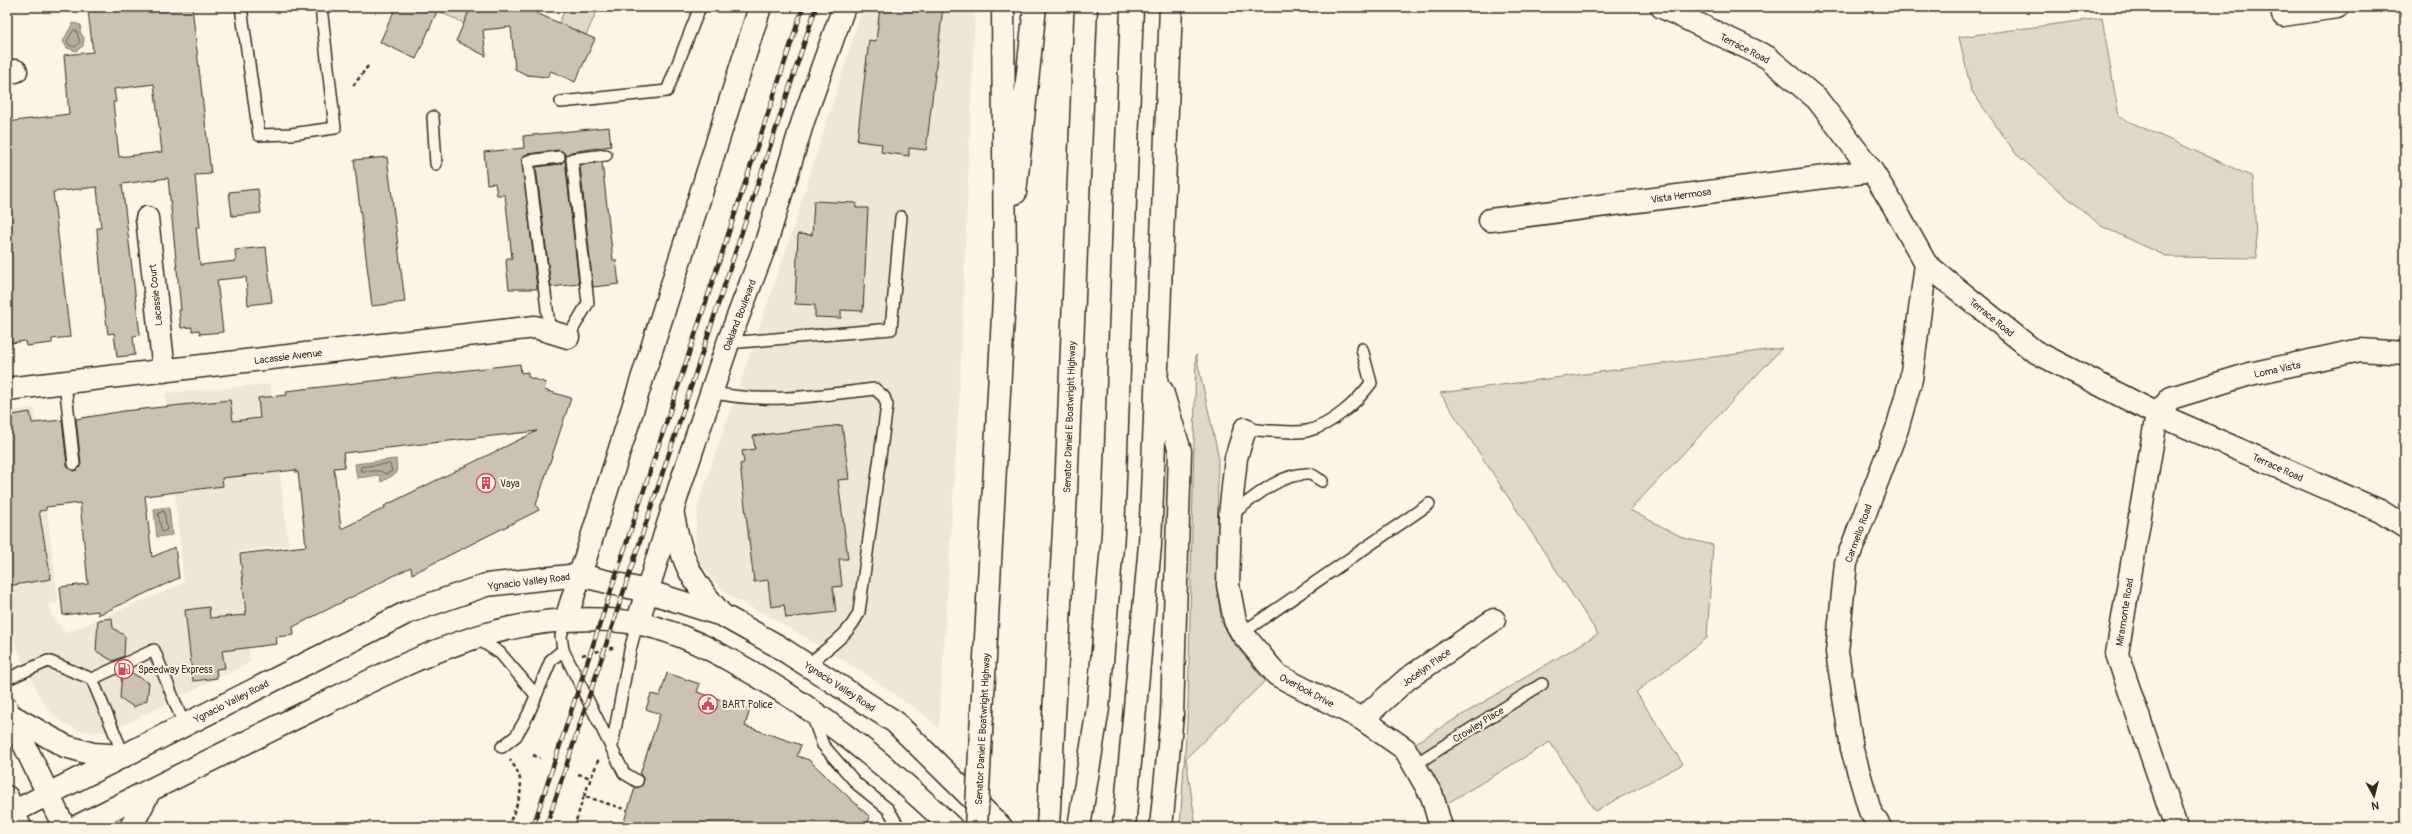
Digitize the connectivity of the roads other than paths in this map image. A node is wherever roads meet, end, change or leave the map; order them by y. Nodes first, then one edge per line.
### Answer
1 (241, 7) edge
2 (321, 7) edge
3 (700, 7) edge
4 (760, 7) edge
5 (844, 7) edge
6 (1003, 7) edge
7 (1035, 7) edge
8 (1086, 7) edge
9 (1132, 7) edge
10 (1171, 7) edge
11 (1662, 7) edge
12 (2337, 7) edge
13 (2284, 15) dead end
14 (561, 102) dead end
15 (433, 117) dead end
16 (606, 155) dead end
17 (559, 157) dead end
18 (436, 164) dead end
19 (1872, 171) junction
20 (901, 217) dead end
21 (147, 218) dead end
22 (1490, 220) dead end
23 (1926, 264) junction
24 (1005, 278) junction
25 (559, 334) junction
26 (728, 343) junction
27 (1362, 350) dead end
28 (2405, 353) edge
29 (164, 371) junction
30 (1158, 375) junction
31 (64, 383) junction
32 (7, 389) edge
33 (711, 392) junction
34 (2157, 414) junction
35 (1245, 429) joint
36 (74, 464) dead end
37 (1322, 481) dead end
38 (1429, 504) dead end
39 (672, 510) junction
40 (1230, 516) junction
41 (2405, 527) edge
42 (579, 575) junction
43 (646, 591) junction
44 (722, 615) junction
45 (566, 619) junction
46 (1494, 620) dead end
47 (637, 624) junction
48 (1242, 633) junction
49 (475, 637) junction
50 (563, 650) junction
51 (808, 665) junction
52 (92, 679) junction
53 (7, 680) edge
54 (1542, 684) dead end
55 (535, 694) junction
56 (810, 709) junction
57 (8, 712) edge
58 (1362, 719) junction
59 (184, 725) junction
60 (612, 746) junction
61 (502, 747) dead end
62 (124, 756) junction
63 (1414, 765) junction
64 (637, 782) dead end
65 (150, 790) junction
66 (49, 795) junction
67 (12, 813) edge
68 (64, 827) edge
69 (76, 827) edge
70 (131, 827) edge
71 (898, 827) edge
72 (951, 827) edge
73 (976, 827) edge
74 (1001, 827) edge
75 (1048, 827) edge
76 (1079, 827) edge
77 (1124, 827) edge
78 (1161, 827) edge
79 (1442, 827) edge
80 (1880, 827) edge
81 (2176, 827) edge

1 - 2 lane
3 - 14 lane
4 - 42 main road
5 - 26 main road, Oakland Boulevard
6 - 24 main road, Senator Daniel E Boatwright Highway
7 - 24 main road
8 - 75 main road, Senator Daniel E Boatwright Highway
9 - 76 main road
10 - 30 main road
11 - 19 main road, Terrace Road
12 - 13 main road
15 - 18 lane
16 - 25 lane
17 - 25 lane
19 - 22 main road, Vista Hermosa
19 - 23 main road, Terrace Road
20 - 26 lane
21 - 29 main road, Lacassie Court
23 - 34 main road, Terrace Road
23 - 80 main road, Carmello Road
24 - 73 main road, Senator Daniel E Boatwright Highway, bridge
25 - 29 main road, Lacassie Avenue
26 - 33 main road, Oakland Boulevard
27 - 35 lane
28 - 34 main road, Loma Vista
29 - 31 main road, Lacassie Avenue
30 - 77 main road
30 - 78 main road
31 - 32 main road, Lacassie Avenue
31 - 36 lane
33 - 39 main road, Oakland Boulevard
33 - 51 lane
34 - 41 main road, Terrace Road
34 - 81 main road, Miramonte Road
35 - 40 main road, Overlook Drive
37 - 40 lane
38 - 48 lane
39 - 43 main road, Oakland Boulevard
39 - 44 main road
40 - 48 main road, Overlook Drive
42 - 43 main road, Ygnacio Valley Road
42 - 45 main road
42 - 59 main road, Ygnacio Valley Road
43 - 44 main road, Ygnacio Valley Road
43 - 47 main road, Oakland Boulevard
44 - 51 main road, Ygnacio Valley Road
45 - 47 main road
45 - 49 main road
45 - 50 lane
46 - 58 main road, Jocelyn Place
47 - 56 main road
47 - 60 lane
48 - 58 main road, Overlook Drive
49 - 55 lane
49 - 65 main road
50 - 55 lane
50 - 60 lane
51 - 74 main road, Ygnacio Valley Road
52 - 53 lane
52 - 59 lane
52 - 62 lane
54 - 63 lane, Crowley Place
55 - 61 lane
56 - 71 lane
56 - 72 main road
57 - 62 main road
57 - 66 main road
58 - 63 main road, Overlook Drive
59 - 62 main road, Ygnacio Valley Road
60 - 64 lane
62 - 66 main road, Ygnacio Valley Road
63 - 79 main road, Overlook Drive
65 - 69 main road
65 - 70 main road
66 - 67 main road, Ygnacio Valley Road
66 - 68 main road

